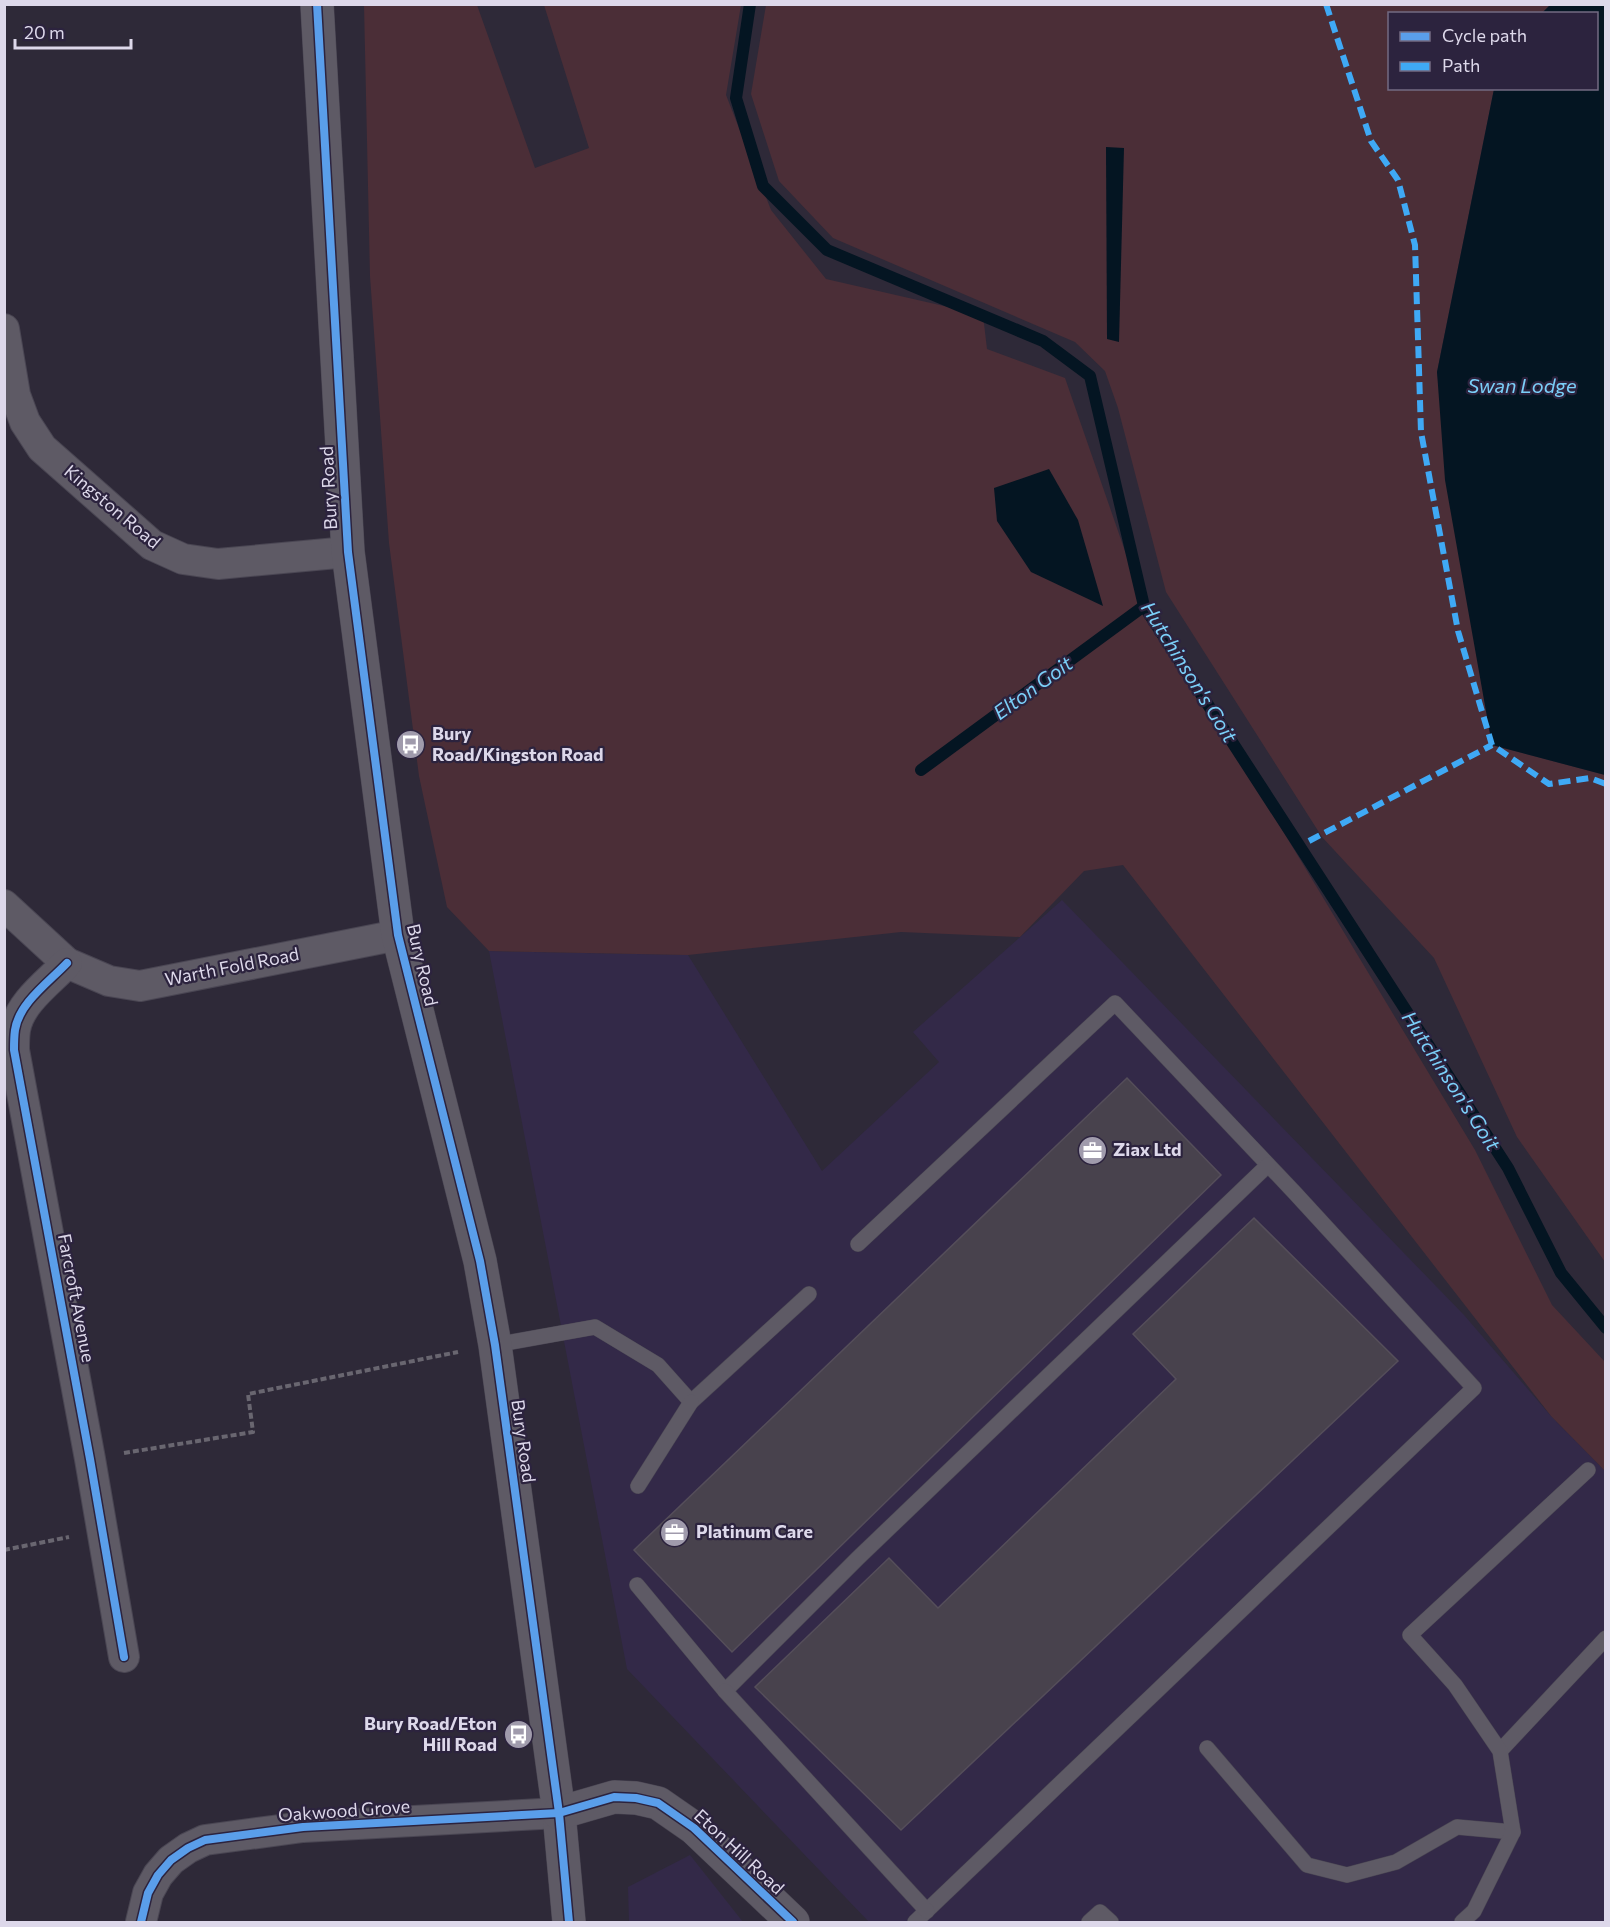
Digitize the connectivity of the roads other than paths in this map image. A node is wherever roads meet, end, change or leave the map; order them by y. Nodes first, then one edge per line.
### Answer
1 (317, 4) edge
2 (4, 329) edge
3 (348, 552) junction
4 (4, 905) edge
5 (398, 934) junction
6 (67, 963) junction
7 (1268, 1165) junction
8 (858, 1244) dead end
9 (809, 1294) dead end
10 (495, 1345) junction
11 (691, 1402) junction
12 (1588, 1470) dead end
13 (638, 1486) dead end
14 (637, 1585) dead end
15 (1605, 1638) edge
16 (124, 1657) dead end
17 (725, 1690) junction
18 (1207, 1748) dead end
19 (1500, 1751) junction
20 (559, 1813) junction
21 (1513, 1832) junction
22 (927, 1911) junction
23 (141, 1923) edge
24 (569, 1923) edge
25 (793, 1923) edge
26 (915, 1923) edge
27 (1089, 1923) edge
28 (1112, 1923) edge
29 (1462, 1923) edge

1 - 3 street, Bury Road
2 - 3 street, Kingston Road
3 - 5 street, Bury Road
4 - 6 street, Warth Fold Road
5 - 6 street, Warth Fold Road
5 - 10 street, Bury Road
6 - 16 street, Farcroft Avenue
7 - 8 lane
7 - 17 lane
7 - 22 lane
9 - 11 lane
10 - 11 lane
10 - 20 street, Bury Road
11 - 13 lane
12 - 19 lane
14 - 17 lane
15 - 19 lane
17 - 22 lane
18 - 21 lane
19 - 21 lane
20 - 23 street, Oakwood Grove
20 - 24 street, Bury Road
20 - 25 street, Eton Hill Road
21 - 29 lane
22 - 26 lane
27 - 28 lane

